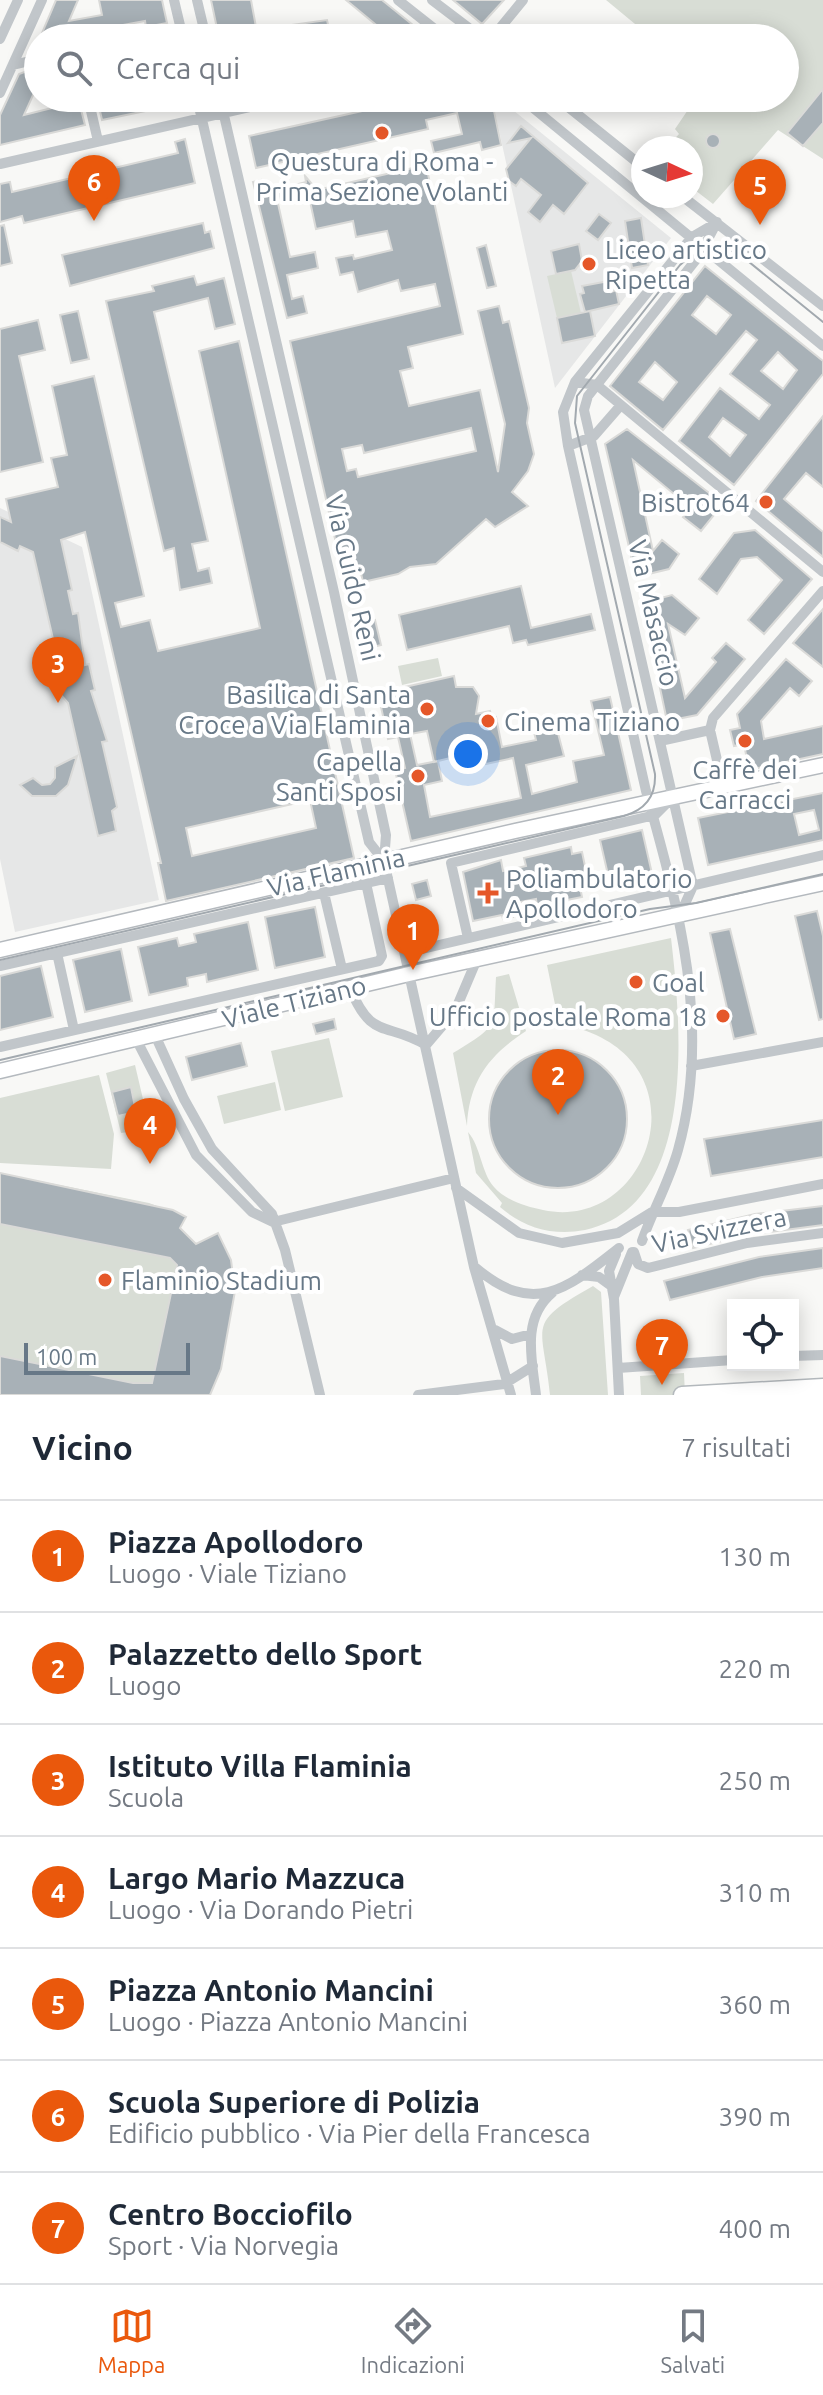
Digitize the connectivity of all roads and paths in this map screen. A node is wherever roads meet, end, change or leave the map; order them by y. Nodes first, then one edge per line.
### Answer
1 (42, 0) edge
2 (174, 0) edge
3 (197, 0) edge
4 (398, 0) edge
5 (432, 0) edge
6 (523, 0) edge
7 (13, 2) edge
8 (31, 24) edge
9 (180, 24) edge
10 (203, 24) edge
11 (428, 24) edge
12 (464, 24) edge
13 (503, 24) edge
14 (0, 39) edge
15 (24, 40) edge
16 (24, 62) edge
17 (13, 65) junction
18 (0, 93) edge
19 (91, 112) edge
20 (200, 112) edge
21 (227, 112) edge
22 (538, 112) edge
23 (574, 112) edge
24 (223, 113) junction
25 (201, 118) junction
26 (98, 141) junction
27 (631, 157) edge
28 (0, 164) edge
29 (698, 208) edge
30 (717, 222) junction
31 (692, 237) junction
32 (704, 249) junction
33 (823, 306) edge
34 (273, 332) junction
35 (252, 336) junction
36 (823, 346) edge
37 (575, 382) junction
38 (597, 385) junction
39 (621, 405) junction
40 (590, 439) junction
41 (568, 446) junction
42 (823, 572) edge
43 (823, 591) edge
44 (337, 606) junction
45 (316, 611) junction
46 (710, 730) junction
47 (660, 741) junction
48 (823, 765) edge
49 (723, 786) junction
50 (673, 797) junction
51 (652, 808) junction
52 (823, 855) edge
53 (384, 861) junction
54 (388, 878) junction
55 (366, 883) junction
56 (823, 883) edge
57 (693, 886) junction
58 (674, 891) junction
59 (324, 893) junction
60 (681, 922) junction
61 (468, 938) junction
62 (0, 950) edge
63 (57, 953) junction
64 (405, 953) junction
65 (477, 959) junction
66 (0, 966) edge
67 (342, 969) junction
68 (409, 974) junction
69 (350, 988) junction
70 (74, 1030) junction
71 (155, 1035) junction
72 (136, 1039) junction
73 (823, 1042) edge
74 (426, 1045) junction
75 (0, 1047) edge
76 (691, 1066) junction
77 (0, 1071) edge
78 (205, 1138) junction
79 (190, 1146) junction
80 (455, 1183) junction
81 (823, 1184) edge
82 (652, 1212) junction
83 (273, 1222) junction
84 (622, 1230) junction
85 (823, 1233) edge
86 (642, 1241) junction
87 (620, 1249) junction
88 (633, 1252) junction
89 (474, 1267) junction
90 (582, 1275) junction
91 (610, 1285) junction
92 (554, 1292) junction
93 (614, 1299) junction
94 (495, 1330) junction
95 (531, 1334) junction
96 (823, 1355) edge
97 (799, 1356) edge
98 (727, 1360) edge
99 (533, 1366) junction
100 (618, 1368) junction
101 (509, 1382) junction
102 (823, 1387) edge
103 (320, 1395) edge
104 (418, 1395) edge
105 (511, 1395) edge
106 (536, 1395) edge
107 (619, 1395) edge
108 (682, 1395) edge

1 - 8 street
2 - 9 street
3 - 10 street
4 - 11 street
5 - 12 street
6 - 13 street
7 - 14 street
15 - 17 street
16 - 17 street
17 - 18 street
19 - 26 street
20 - 25 street, Via Guido Reni
21 - 24 street
22 - 31 street
23 - 27 street
24 - 25 street
24 - 34 street, Via Guido Reni
25 - 26 street
25 - 35 street, Via Guido Reni
26 - 28 street
29 - 30 street
30 - 31 street
30 - 32 street
30 - 33 street
31 - 32 street
31 - 37 street
32 - 36 street
32 - 38 street
34 - 35 street
34 - 44 street, Via Guido Reni
35 - 45 street, Via Guido Reni
37 - 38 street
37 - 41 street, Via Masaccio
38 - 39 street
38 - 40 street, Via Masaccio
39 - 40 street
39 - 42 street
40 - 41 street
40 - 47 street, Via Masaccio
41 - 51 street, Via Masaccio
43 - 46 street
44 - 45 street
44 - 53 street, Via Guido Reni
45 - 53 street, Via Guido Reni
46 - 47 street
46 - 49 street
47 - 50 street, Via Masaccio
48 - 49 street, Via Flaminia
49 - 50 street, Via Flaminia
50 - 51 street, Via Flaminia
50 - 57 street, Via Masaccio
51 - 53 street, Via Flaminia
51 - 58 street, Via Masaccio
51 - 61 street, Via Flaminia
52 - 57 street
53 - 54 street
53 - 62 street, Via Flaminia
54 - 55 street, Via Flaminia
54 - 64 street
55 - 59 street, Via Flaminia
55 - 67 street, Viale Tiziano
56 - 60 street, Viale Tiziano
57 - 58 street
57 - 60 street
58 - 60 street, Via Masaccio
58 - 61 street
59 - 63 street, Via Flaminia
59 - 67 street
60 - 65 street, Viale Tiziano
60 - 76 street, Via Masaccio
61 - 64 street
63 - 66 street, Via Flaminia
63 - 70 street
64 - 68 street
65 - 68 street, Viale Tiziano
65 - 74 street
67 - 70 street, Viale Tiziano
68 - 69 street, Viale Tiziano
68 - 74 street
69 - 71 street, Viale Tiziano
69 - 74 street
70 - 75 street, Viale Tiziano
71 - 72 street, Viale Tiziano
71 - 78 street
72 - 77 street, Viale Tiziano
72 - 79 street
73 - 76 street
74 - 80 street
76 - 82 street, Via Masaccio
78 - 79 street
78 - 83 street
79 - 83 street
80 - 83 street
80 - 84 street
80 - 89 street
81 - 82 street
82 - 84 street
82 - 86 street, Via Masaccio
83 - 103 street
84 - 86 street
84 - 87 street
85 - 88 street, Via Svizzera
86 - 88 street, Via Masaccio
87 - 88 street
87 - 90 street
87 - 91 street
88 - 93 street, Via Masaccio
89 - 92 street
89 - 94 street
90 - 91 street
90 - 92 street
91 - 93 street
92 - 95 street
93 - 100 street
94 - 95 street
94 - 101 street
95 - 99 street
96 - 97 street
98 - 100 street
99 - 101 street
99 - 106 street
100 - 107 street
101 - 104 street
101 - 105 street
102 - 108 main road

